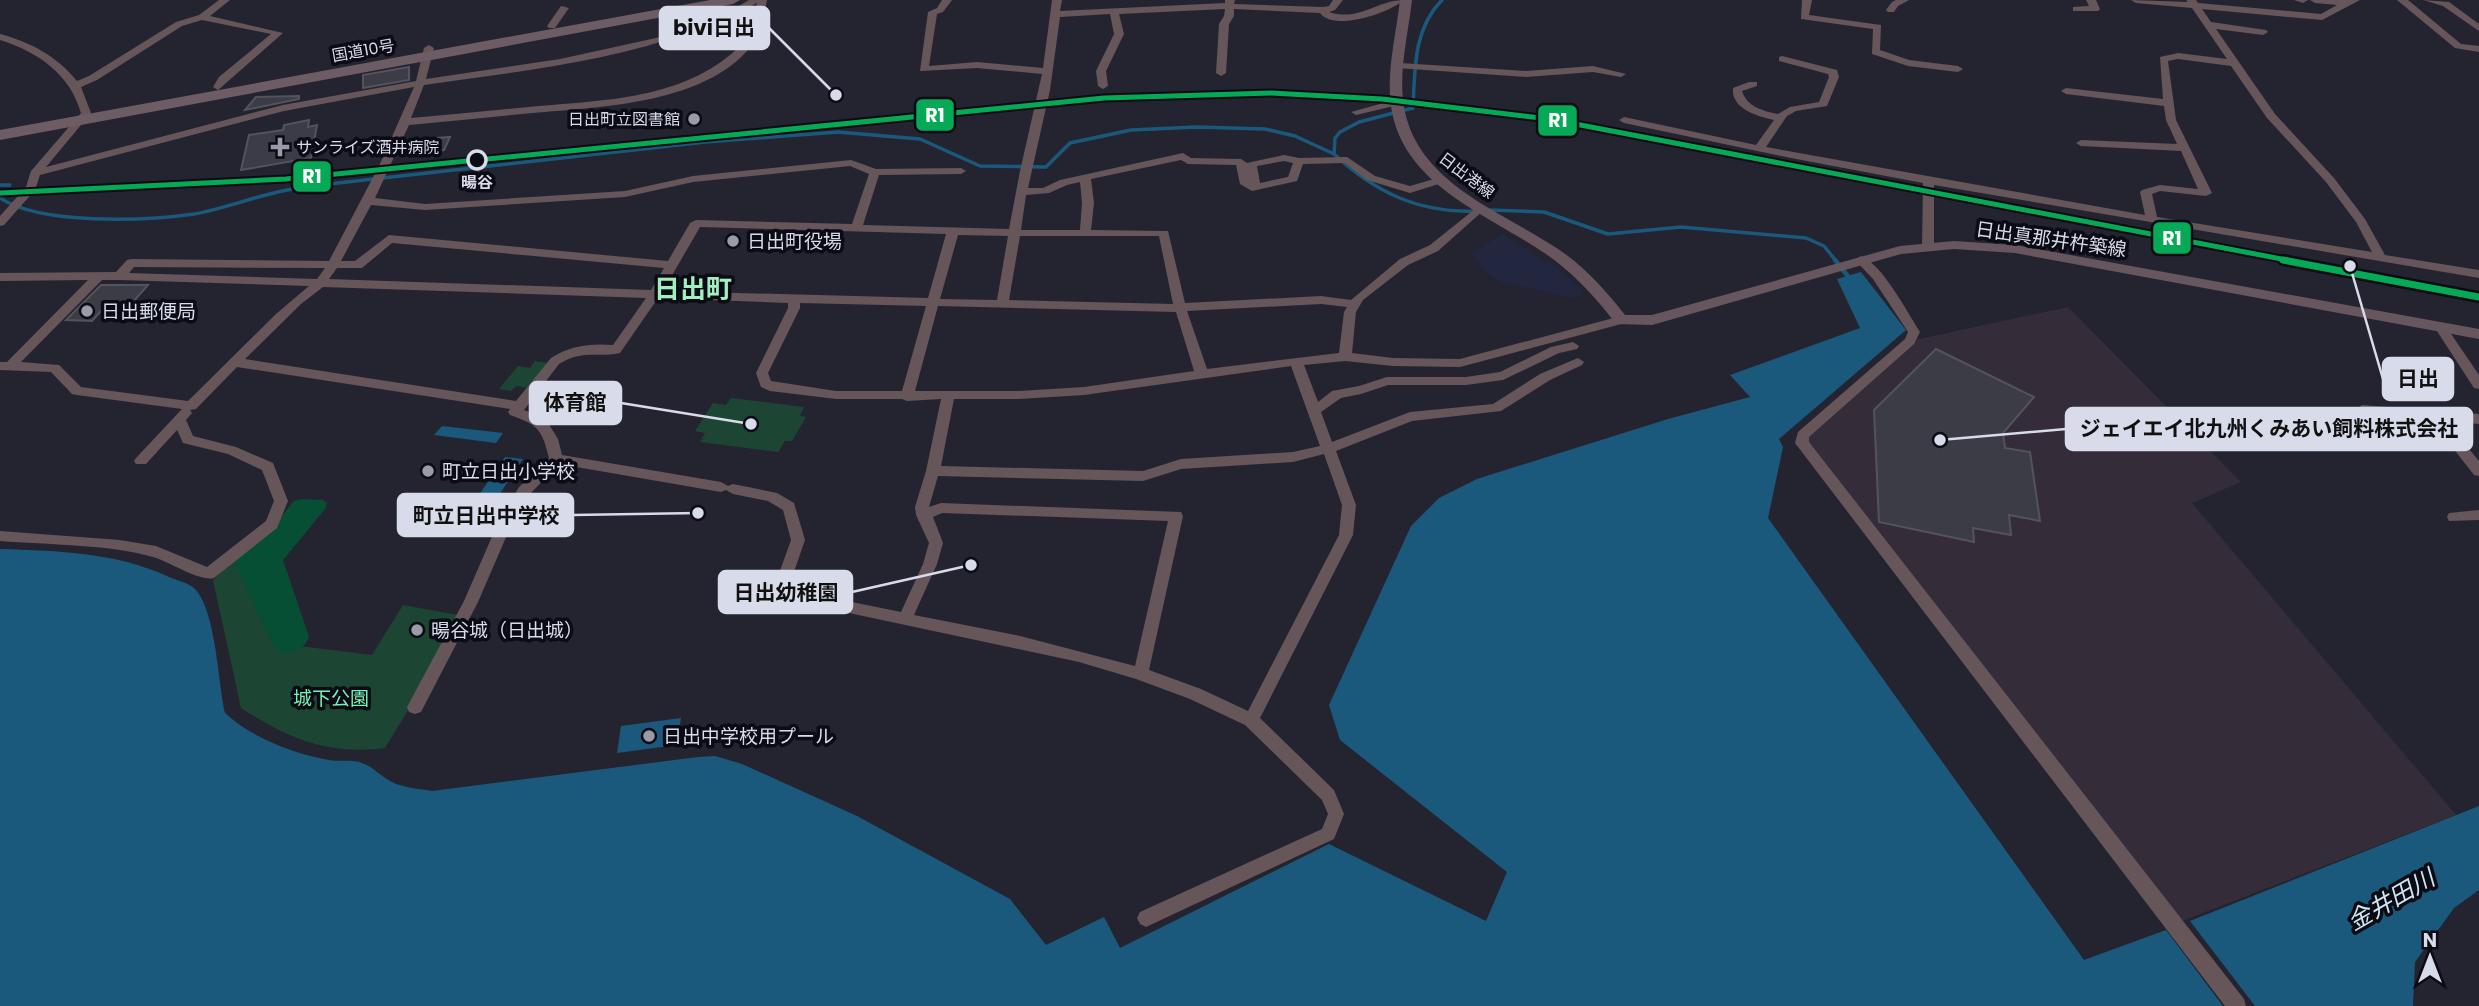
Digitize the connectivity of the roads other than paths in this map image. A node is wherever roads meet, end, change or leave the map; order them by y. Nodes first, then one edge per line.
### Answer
1 (225, 0) edge
2 (702, 0) edge
3 (733, 0) edge
4 (756, 0) edge
5 (762, 0) edge
6 (947, 0) edge
7 (1057, 0) edge
8 (1338, 0) edge
9 (1399, 0) edge
10 (1406, 0) edge
11 (1807, 0) edge
12 (1904, 0) edge
13 (2091, 0) edge
14 (2136, 0) edge
15 (2315, 0) edge
16 (2402, 0) edge
17 (2428, 0) edge
18 (2352, 2) edge
19 (1230, 3) edge
20 (2193, 3) edge
21 (564, 8) dead end
22 (2076, 9) dead end
23 (1323, 10) junction
24 (1891, 10) dead end
25 (1114, 12) junction
26 (1054, 14) junction
27 (202, 17) junction
28 (552, 26) junction
29 (2209, 26) junction
30 (692, 28) junction
31 (2479, 28) edge
32 (2263, 32) dead end
33 (0, 37) edge
34 (750, 40) junction
35 (2479, 49) edge
36 (429, 52) junction
37 (1782, 59) dead end
38 (2234, 63) junction
39 (1400, 66) junction
40 (1958, 69) dead end
41 (1046, 71) junction
42 (1221, 73) dead end
43 (1621, 74) dead end
44 (419, 83) junction
45 (1753, 84) dead end
46 (74, 86) junction
47 (1103, 86) dead end
48 (218, 87) junction
49 (2066, 91) dead end
50 (1398, 102) junction
51 (2168, 103) junction
52 (1356, 112) dead end
53 (85, 116) junction
54 (1780, 118) junction
55 (1624, 120) dead end
56 (404, 122) junction
57 (0, 129) edge
58 (0, 135) edge
59 (2081, 143) dead end
60 (1759, 148) junction
61 (2184, 148) junction
62 (1299, 161) junction
63 (875, 172) junction
64 (961, 172) dead end
65 (35, 173) junction
66 (1085, 177) junction
67 (1441, 180) junction
68 (1929, 181) junction
69 (1259, 184) dead end
70 (1022, 192) junction
71 (367, 201) junction
72 (1482, 209) junction
73 (2152, 219) junction
74 (0, 223) edge
75 (856, 228) junction
76 (953, 231) junction
77 (1085, 232) junction
78 (1014, 233) junction
79 (1928, 247) junction
80 (2381, 259) junction
81 (1861, 260) junction
82 (332, 265) junction
83 (672, 265) junction
84 (2479, 274) edge
85 (99, 276) junction
86 (119, 276) junction
87 (0, 277) edge
88 (321, 282) junction
89 (654, 295) junction
90 (794, 299) junction
91 (931, 303) junction
92 (1355, 304) junction
93 (1002, 305) junction
94 (1182, 308) junction
95 (1621, 320) junction
96 (2441, 328) junction
97 (2479, 334) edge
98 (1573, 346) dead end
99 (1345, 357) junction
100 (1296, 361) junction
101 (235, 362) junction
102 (1578, 362) dead end
103 (4, 366) edge
104 (1202, 375) junction
105 (2479, 385) edge
106 (907, 397) junction
107 (948, 397) junction
108 (191, 406) junction
109 (519, 406) junction
110 (2362, 410) dead end
111 (1314, 411) junction
112 (2435, 416) junction
113 (179, 419) junction
114 (2479, 419) edge
115 (1330, 448) junction
116 (556, 459) junction
117 (141, 461) dead end
118 (933, 471) junction
119 (2479, 471) edge
120 (923, 515) junction
121 (2479, 516) edge
122 (2454, 517) dead end
123 (456, 522) dead end
124 (503, 528) junction
125 (0, 536) edge
126 (905, 619) junction
127 (1141, 672) junction
128 (415, 706) dead end
129 (1251, 720) junction
130 (1146, 918) dead end
131 (2237, 1006) edge

1 - 27 street
2 - 28 highway, 国道10号
3 - 36 highway, 国道10号
4 - 30 street
5 - 34 street
6 - 41 street
7 - 26 street
8 - 23 street
9 - 23 street
10 - 39 main road, 日出港線
11 - 40 street
12 - 24 street
13 - 22 street
14 - 20 street
15 - 18 street
16 - 35 street
17 - 31 street
18 - 20 street
19 - 23 street
19 - 25 street
19 - 42 street
20 - 29 street
21 - 28 street
25 - 26 street
25 - 47 street
26 - 41 street
27 - 46 street
27 - 48 street
28 - 36 highway, 国道10号
29 - 32 street
29 - 38 street
30 - 34 street
30 - 44 street
33 - 46 street
34 - 56 street
36 - 44 street
36 - 48 highway, 国道10号
36 - 53 highway, 国道10号
37 - 54 street
38 - 51 street
38 - 80 street
39 - 43 street
39 - 50 main road, 日出港線
41 - 70 street
44 - 56 street
44 - 65 street
45 - 54 street
46 - 53 street
48 - 53 highway, 国道10号
49 - 51 street
50 - 52 street
50 - 67 main road, 日出港線
51 - 61 street
53 - 57 highway, 国道10号
53 - 58 highway, 国道10号
53 - 65 street
54 - 60 street
55 - 60 street
56 - 71 street
59 - 61 street
60 - 68 street
61 - 73 street
62 - 66 street
62 - 67 street
62 - 69 street
63 - 64 street
63 - 71 street
63 - 75 street
65 - 74 street
66 - 70 street
66 - 77 street
67 - 72 main road, 日出港線
68 - 73 street
68 - 79 street
70 - 78 street
71 - 82 street
72 - 92 street
72 - 95 main road, 日出港線
73 - 80 street
75 - 76 street
75 - 83 street
76 - 78 street
76 - 91 street
77 - 78 street
77 - 94 street
78 - 93 street
79 - 81 main road, 日出真那井杵築線
79 - 96 main road, 日出真那井杵築線
80 - 84 street
81 - 95 main road, 日出真那井杵築線
81 - 131 street
82 - 83 street
82 - 86 street
82 - 88 street
83 - 89 street
85 - 86 street
85 - 87 street
85 - 103 street
86 - 88 street
88 - 89 street
88 - 101 street
89 - 90 street
89 - 109 street
90 - 91 street
90 - 106 street
91 - 93 street
91 - 106 street
92 - 94 street
92 - 99 street
93 - 94 street
94 - 104 street
95 - 99 street
96 - 97 main road, 日出真那井杵築線
96 - 105 street
98 - 111 street
99 - 100 street
100 - 104 street
100 - 111 street
101 - 108 street
101 - 109 street
102 - 115 street
103 - 108 street
104 - 107 street
106 - 107 street
107 - 118 street
108 - 113 street
109 - 116 street
110 - 112 street
111 - 115 street
112 - 114 street
112 - 119 street
113 - 117 street
113 - 125 street
115 - 118 street
115 - 129 street
116 - 124 street
116 - 126 street
118 - 120 street
120 - 126 street
120 - 127 street
121 - 122 street
123 - 124 street
124 - 128 street
126 - 127 street
127 - 129 street
129 - 130 street

